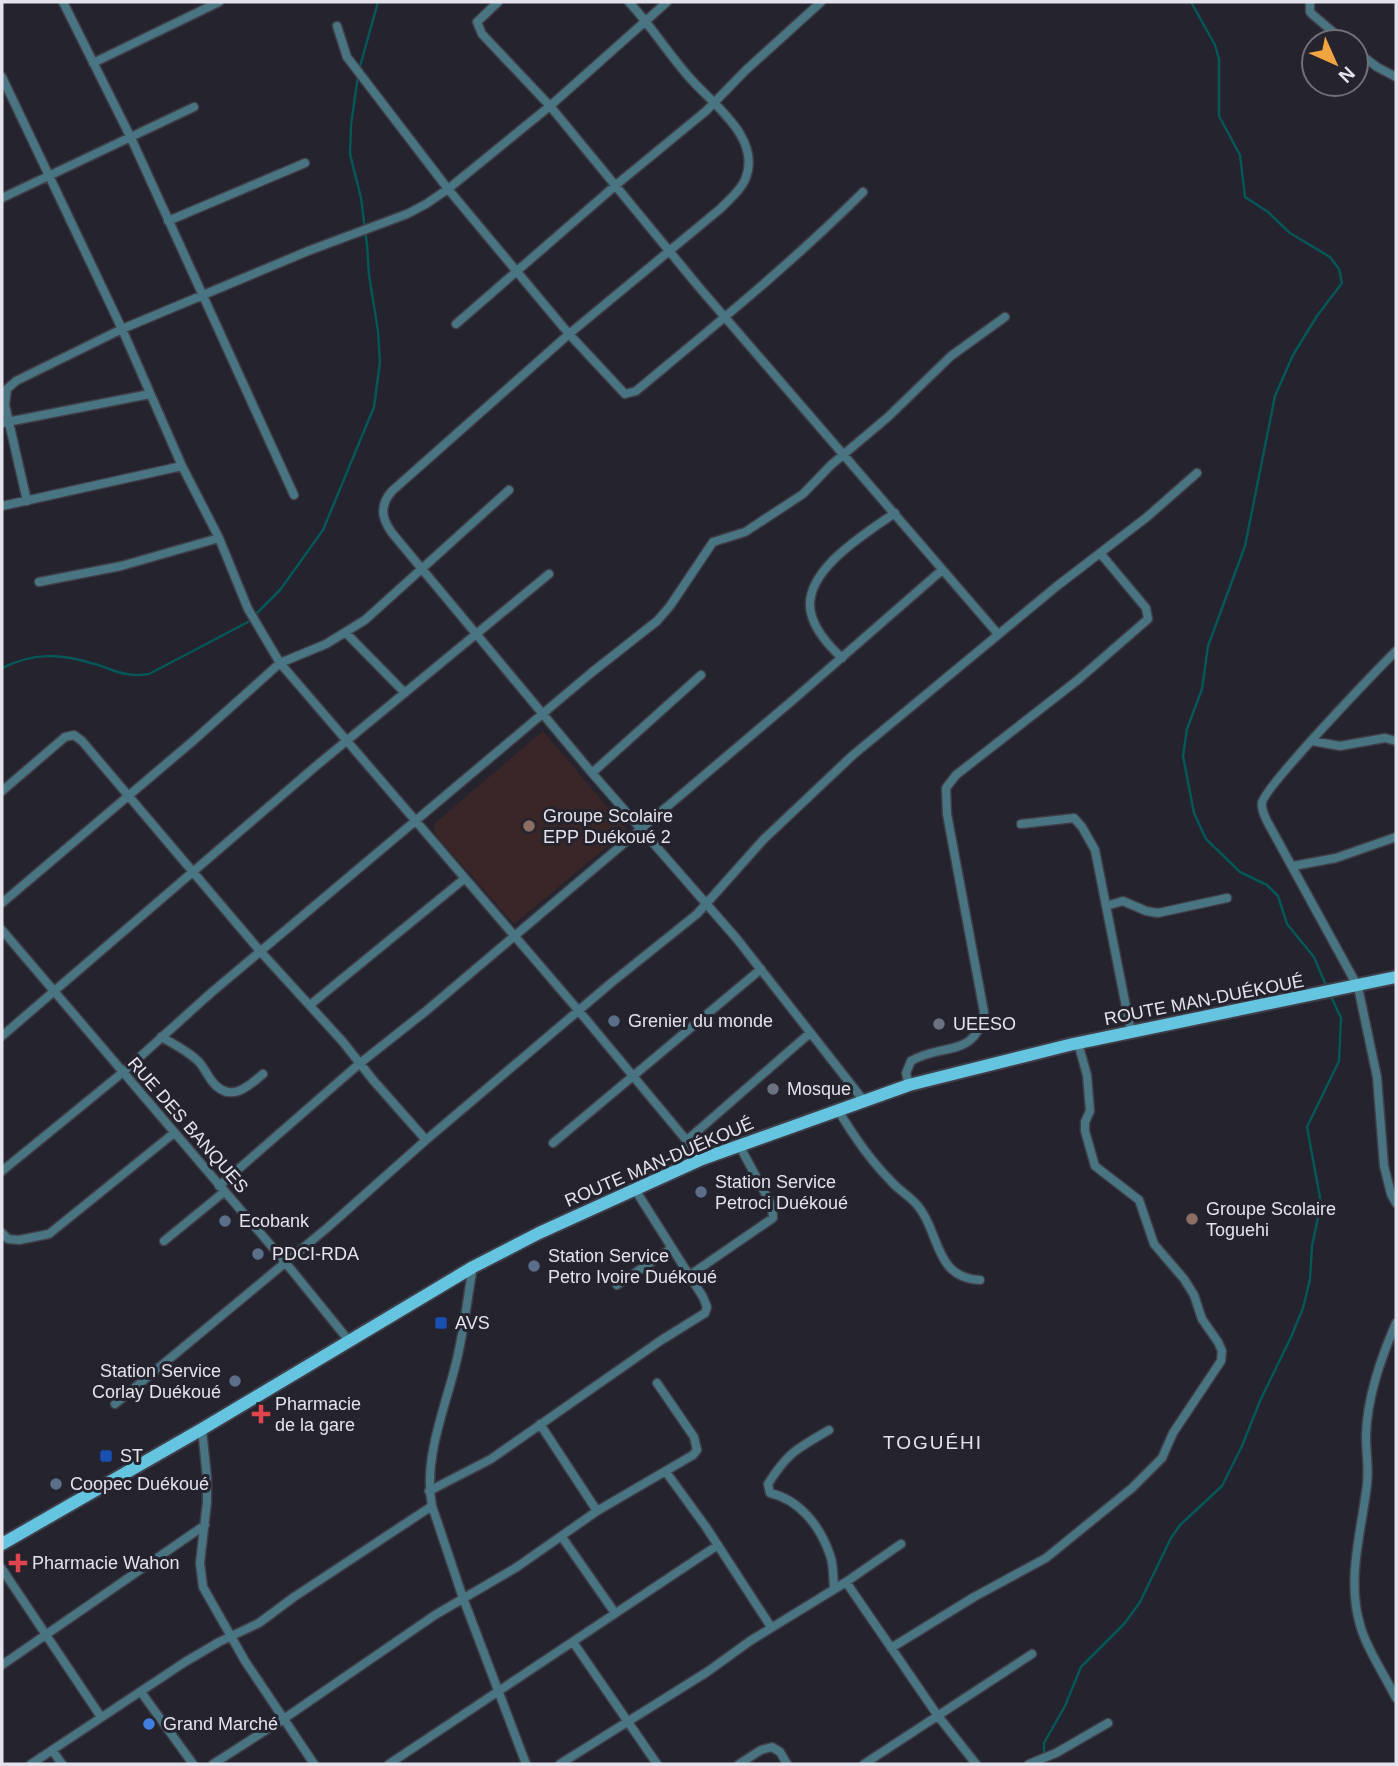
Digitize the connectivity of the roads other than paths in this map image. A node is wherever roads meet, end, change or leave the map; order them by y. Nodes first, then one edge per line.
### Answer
1 (63, 2) edge
2 (219, 2) edge
3 (498, 2) edge
4 (629, 2) edge
5 (667, 2) edge
6 (821, 2) edge
7 (1310, 2) edge
8 (646, 21) junction
9 (337, 26) dead end
10 (1328, 28) edge
11 (93, 62) junction
12 (1370, 62) edge
13 (1396, 77) edge
14 (3, 84) edge
15 (713, 103) junction
16 (550, 106) junction
17 (194, 107) dead end
18 (131, 138) junction
19 (305, 163) dead end
20 (49, 175) junction
21 (616, 185) junction
22 (448, 189) junction
23 (863, 192) dead end
24 (2, 198) edge
25 (168, 222) junction
26 (671, 251) junction
27 (516, 272) junction
28 (201, 295) junction
29 (725, 315) junction
30 (1005, 317) dead end
31 (456, 324) dead end
32 (121, 329) junction
33 (569, 334) junction
34 (150, 394) junction
35 (5, 422) edge
36 (844, 454) junction
37 (182, 466) junction
38 (1197, 474) dead end
39 (509, 490) dead end
40 (294, 495) dead end
41 (27, 501) junction
42 (2, 506) edge
43 (895, 513) junction
44 (219, 538) junction
45 (1100, 553) junction
46 (421, 568) junction
47 (942, 570) junction
48 (549, 574) dead end
49 (39, 582) dead end
50 (346, 633) junction
51 (476, 634) junction
52 (999, 634) junction
53 (1396, 651) edge
54 (842, 658) junction
55 (280, 663) junction
56 (701, 674) dead end
57 (405, 694) junction
58 (543, 715) junction
59 (1312, 741) junction
60 (1396, 741) edge
61 (346, 742) junction
62 (592, 773) junction
63 (2, 791) edge
64 (128, 794) junction
65 (415, 822) junction
66 (1021, 824) dead end
67 (640, 828) junction
68 (1396, 837) edge
69 (1293, 866) junction
70 (194, 873) junction
71 (464, 879) junction
72 (1227, 898) dead end
73 (2, 903) edge
74 (708, 904) junction
75 (1106, 906) junction
76 (2, 930) edge
77 (514, 935) junction
78 (260, 951) junction
79 (761, 970) junction
80 (1396, 977) edge
81 (1357, 986) junction
82 (54, 990) junction
83 (310, 1005) junction
84 (579, 1011) junction
85 (1131, 1032) junction
86 (810, 1033) junction
87 (2, 1036) edge
88 (161, 1037) junction
89 (1078, 1043) junction
90 (359, 1063) junction
91 (122, 1073) junction
92 (263, 1074) dead end
93 (632, 1076) junction
94 (909, 1085) junction
95 (864, 1101) junction
96 (838, 1110) junction
97 (174, 1133) junction
98 (426, 1140) junction
99 (686, 1141) junction
100 (553, 1143) dead end
101 (738, 1145) junction
102 (702, 1159) junction
103 (2, 1171) edge
104 (222, 1189) junction
105 (636, 1191) junction
106 (1396, 1203) edge
107 (2, 1233) edge
108 (164, 1241) dead end
109 (672, 1248) junction
110 (285, 1262) junction
111 (473, 1267) junction
112 (690, 1275) junction
113 (980, 1280) dead end
114 (617, 1285) dead end
115 (1396, 1323) edge
116 (350, 1342) junction
117 (657, 1383) dead end
118 (115, 1404) dead end
119 (540, 1424) junction
120 (202, 1429) junction
121 (829, 1430) dead end
122 (666, 1472) junction
123 (429, 1491) junction
124 (432, 1506) junction
125 (597, 1511) junction
126 (205, 1525) junction
127 (562, 1537) junction
128 (2, 1544) edge
129 (901, 1544) dead end
130 (718, 1545) junction
131 (2, 1569) edge
132 (846, 1582) junction
133 (834, 1589) junction
134 (463, 1598) junction
135 (615, 1614) junction
136 (771, 1627) junction
137 (46, 1634) junction
138 (231, 1637) junction
139 (573, 1642) junction
140 (891, 1648) junction
141 (1032, 1654) dead end
142 (2, 1665) edge
143 (141, 1692) junction
144 (498, 1692) junction
145 (1396, 1698) edge
146 (101, 1717) junction
147 (938, 1717) junction
148 (285, 1718) junction
149 (629, 1721) junction
150 (1108, 1723) dead end
151 (52, 1750) junction
152 (32, 1764) edge
153 (62, 1764) edge
154 (193, 1764) edge
155 (213, 1764) edge
156 (314, 1764) edge
157 (389, 1764) edge
158 (526, 1764) edge
159 (560, 1764) edge
160 (657, 1764) edge
161 (739, 1764) edge
162 (788, 1764) edge
163 (864, 1764) edge
164 (976, 1764) edge
165 (1028, 1764) edge

1 - 11 street
2 - 11 street
3 - 16 street
4 - 8 street
5 - 8 street
6 - 15 street
7 - 10 street
8 - 15 street
8 - 16 street
9 - 22 street
11 - 18 street
12 - 13 street
14 - 20 street
15 - 21 street
15 - 26 street
16 - 21 street
16 - 22 street
17 - 18 street
18 - 20 street
18 - 25 street
19 - 25 street
20 - 24 street
20 - 32 street
21 - 26 street
21 - 27 street
22 - 27 street
22 - 28 street
23 - 29 street
25 - 28 street
26 - 29 street
26 - 33 street
27 - 31 street
27 - 33 street
28 - 32 street
28 - 40 street
29 - 33 street
29 - 36 street
30 - 36 street
32 - 34 street
32 - 35 street
33 - 46 street
34 - 35 street
34 - 37 street
35 - 41 street
36 - 43 street
36 - 58 street
37 - 41 street
37 - 44 street
38 - 45 street
39 - 46 street
41 - 42 street
43 - 47 street
43 - 54 street
44 - 49 street
44 - 55 street
45 - 52 street
45 - 94 street
46 - 50 street
46 - 51 street
47 - 52 street
47 - 54 street
48 - 51 street
50 - 55 street
50 - 57 street
51 - 57 street
51 - 58 street
52 - 74 street
53 - 59 street
54 - 67 street
55 - 61 street
55 - 64 street
56 - 62 street
57 - 61 street
58 - 62 street
58 - 65 street
59 - 60 street
59 - 69 street
61 - 65 street
61 - 70 street
62 - 67 street
63 - 64 street
64 - 70 street
64 - 73 street
65 - 71 street
65 - 78 street
66 - 75 street
67 - 74 street
67 - 77 street
68 - 69 street
69 - 81 street
70 - 78 street
70 - 82 street
71 - 77 street
71 - 83 street
72 - 75 street
74 - 79 street
74 - 84 street
75 - 85 street
76 - 82 street, RUE DES BANQUES
77 - 84 street
77 - 90 street
78 - 83 street
78 - 88 street
79 - 86 street
79 - 93 street
80 - 81 main road, ROUTE MAN-DUÉKOUÉ
81 - 85 main road, ROUTE MAN-DUÉKOUÉ
81 - 106 street
82 - 87 street
82 - 91 street, RUE DES BANQUES
83 - 90 street
84 - 93 street
84 - 98 street
85 - 89 main road, ROUTE MAN-DUÉKOUÉ
86 - 95 street
86 - 99 street
88 - 91 street
88 - 92 street
89 - 94 main road, ROUTE MAN-DUÉKOUÉ
89 - 140 street
90 - 98 street
90 - 104 street
91 - 97 street, RUE DES BANQUES
91 - 103 street
93 - 99 street
93 - 100 street
94 - 95 main road, ROUTE MAN-DUÉKOUÉ
95 - 96 main road, ROUTE MAN-DUÉKOUÉ
96 - 101 main road, ROUTE MAN-DUÉKOUÉ
96 - 113 street
97 - 104 street, RUE DES BANQUES
97 - 107 street
98 - 110 street
99 - 102 street
101 - 102 main road, ROUTE MAN-DUÉKOUÉ
101 - 112 street
102 - 105 main road, ROUTE MAN-DUÉKOUÉ
104 - 108 street
104 - 110 street, RUE DES BANQUES
105 - 109 street
105 - 111 main road, ROUTE MAN-DUÉKOUÉ
109 - 112 street
109 - 114 street
110 - 116 street, RUE DES BANQUES
110 - 118 street
111 - 116 main road, ROUTE MAN-DUÉKOUÉ
111 - 123 street
112 - 119 street
115 - 145 street
116 - 120 main road, ROUTE MAN-DUÉKOUÉ
117 - 122 street
119 - 123 street
119 - 125 street
120 - 126 street
120 - 128 main road, ROUTE MAN-DUÉKOUÉ
121 - 133 street
122 - 125 street
122 - 130 street
123 - 124 street
124 - 134 street
124 - 138 street
125 - 127 street
126 - 137 street
126 - 138 street
127 - 134 street
127 - 135 street
129 - 132 street
130 - 135 street
130 - 136 street
131 - 137 street
132 - 133 street
132 - 140 street
133 - 136 street
134 - 144 street
134 - 148 street
135 - 139 street
136 - 149 street
137 - 142 street
137 - 146 street
138 - 143 street
138 - 148 street
139 - 144 street
139 - 149 street
140 - 147 street
141 - 147 street
143 - 146 street
143 - 154 street
144 - 157 street
144 - 158 street
146 - 151 street
147 - 163 street
147 - 164 street
148 - 155 street
148 - 156 street
149 - 159 street
149 - 160 street
150 - 165 street
151 - 152 street
151 - 153 street
161 - 162 street

